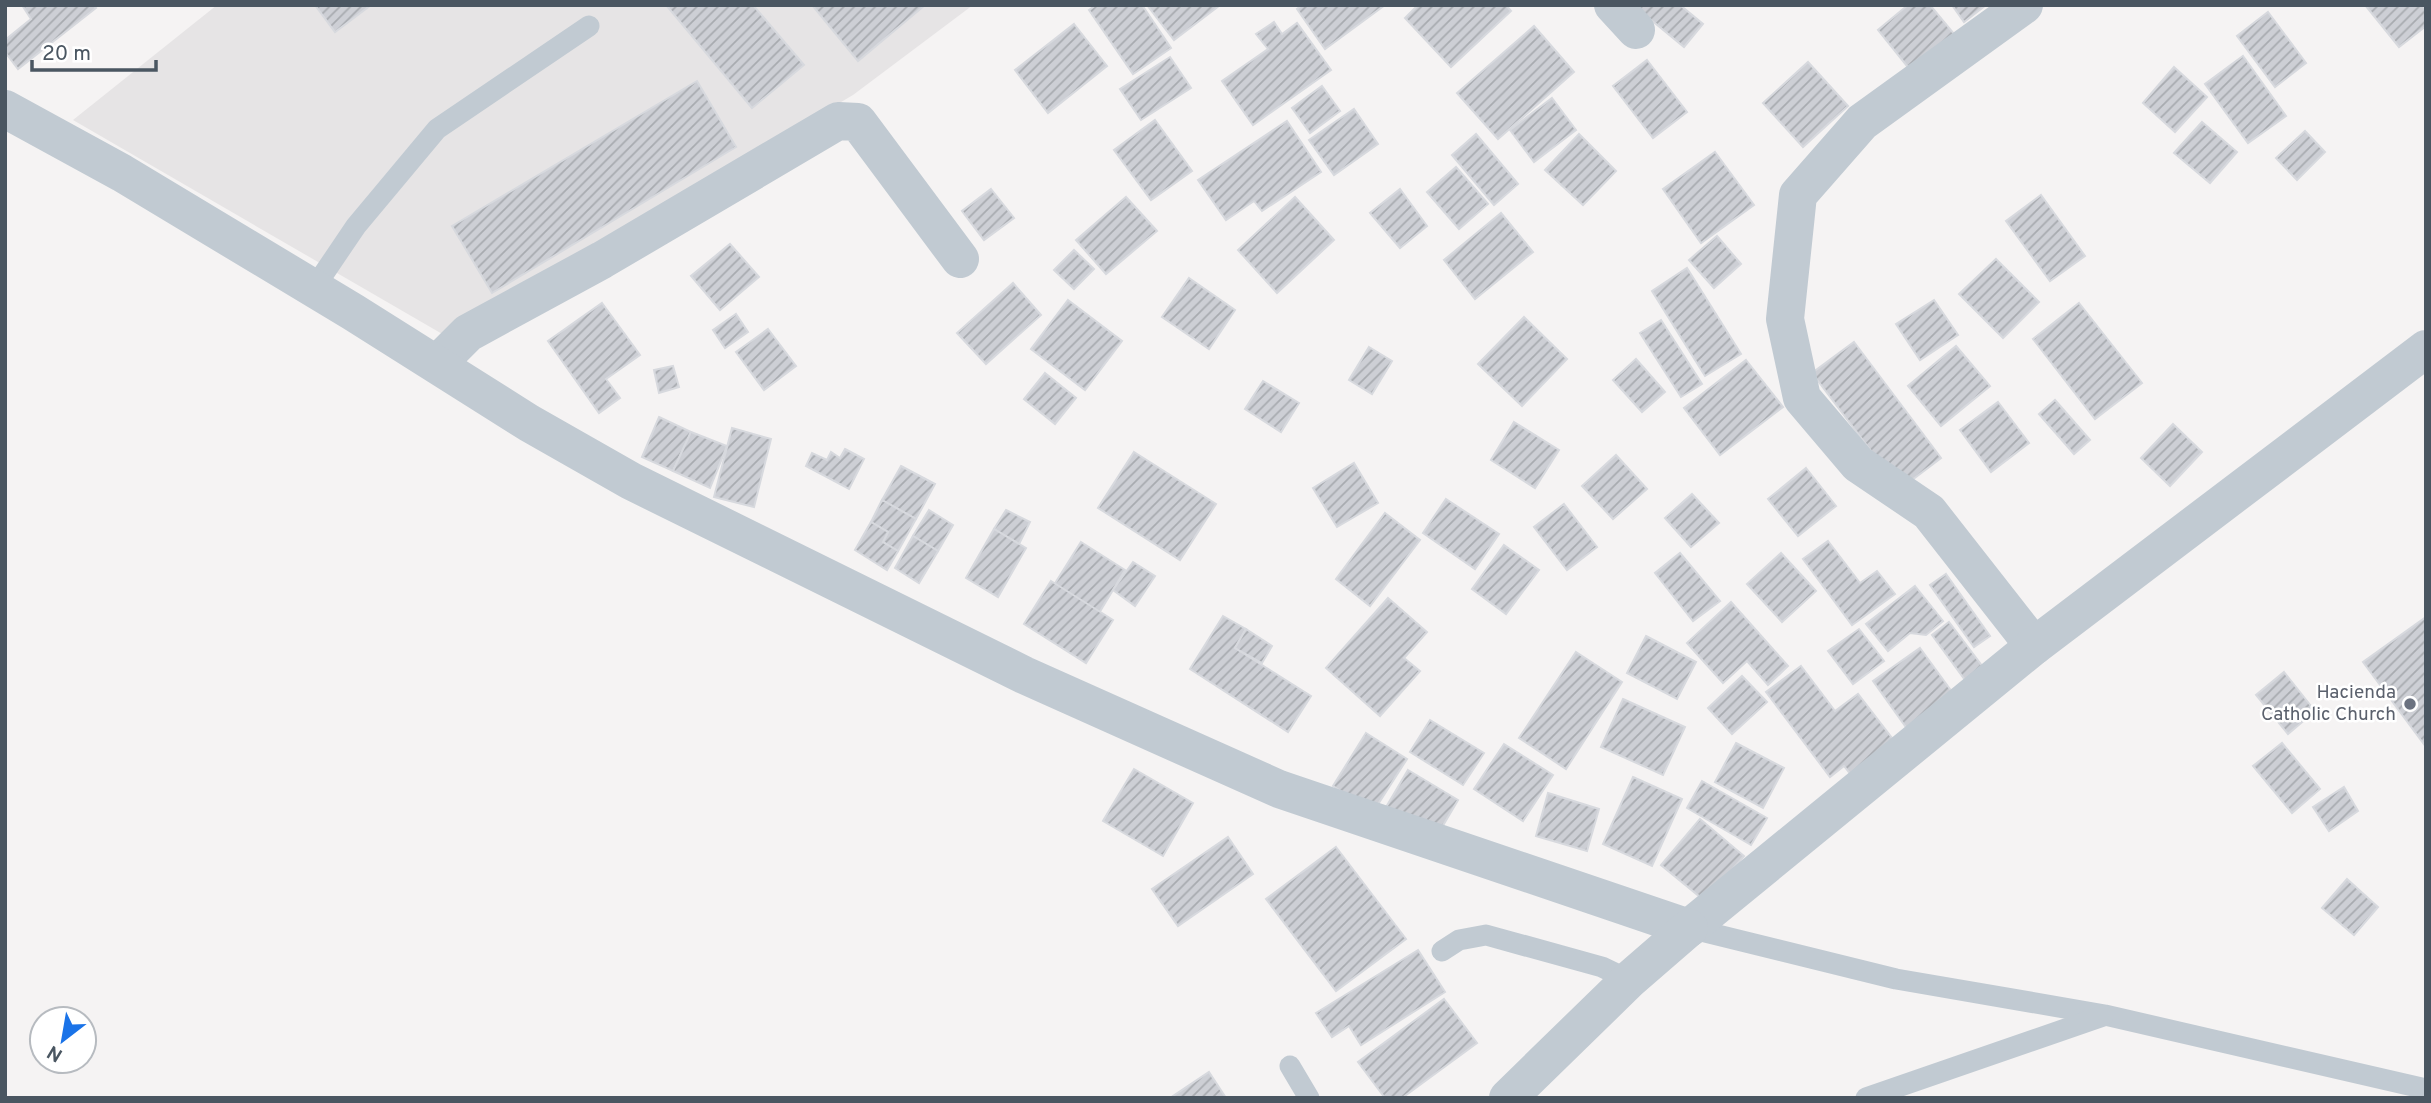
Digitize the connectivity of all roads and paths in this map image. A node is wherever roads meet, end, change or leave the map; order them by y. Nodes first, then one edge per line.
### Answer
1 (2024, 5) edge
2 (589, 26) dead end
3 (5, 109) edge
4 (960, 259) dead end
5 (314, 288) junction
6 (2426, 349) edge
7 (437, 364) junction
8 (2034, 646) junction
9 (1689, 928) junction
10 (1442, 951) dead end
11 (1629, 979) junction
12 (2105, 1016) junction
13 (1290, 1066) dead end
14 (2426, 1089) edge
15 (1309, 1098) edge
16 (1508, 1098) edge
17 (1866, 1098) edge

1 - 8 street
2 - 5 lane
3 - 5 street
4 - 7 street
5 - 7 street
6 - 8 street
7 - 9 street
8 - 9 street
9 - 11 street
9 - 12 lane
10 - 11 lane
11 - 16 street
12 - 14 lane
12 - 17 lane
13 - 15 lane

